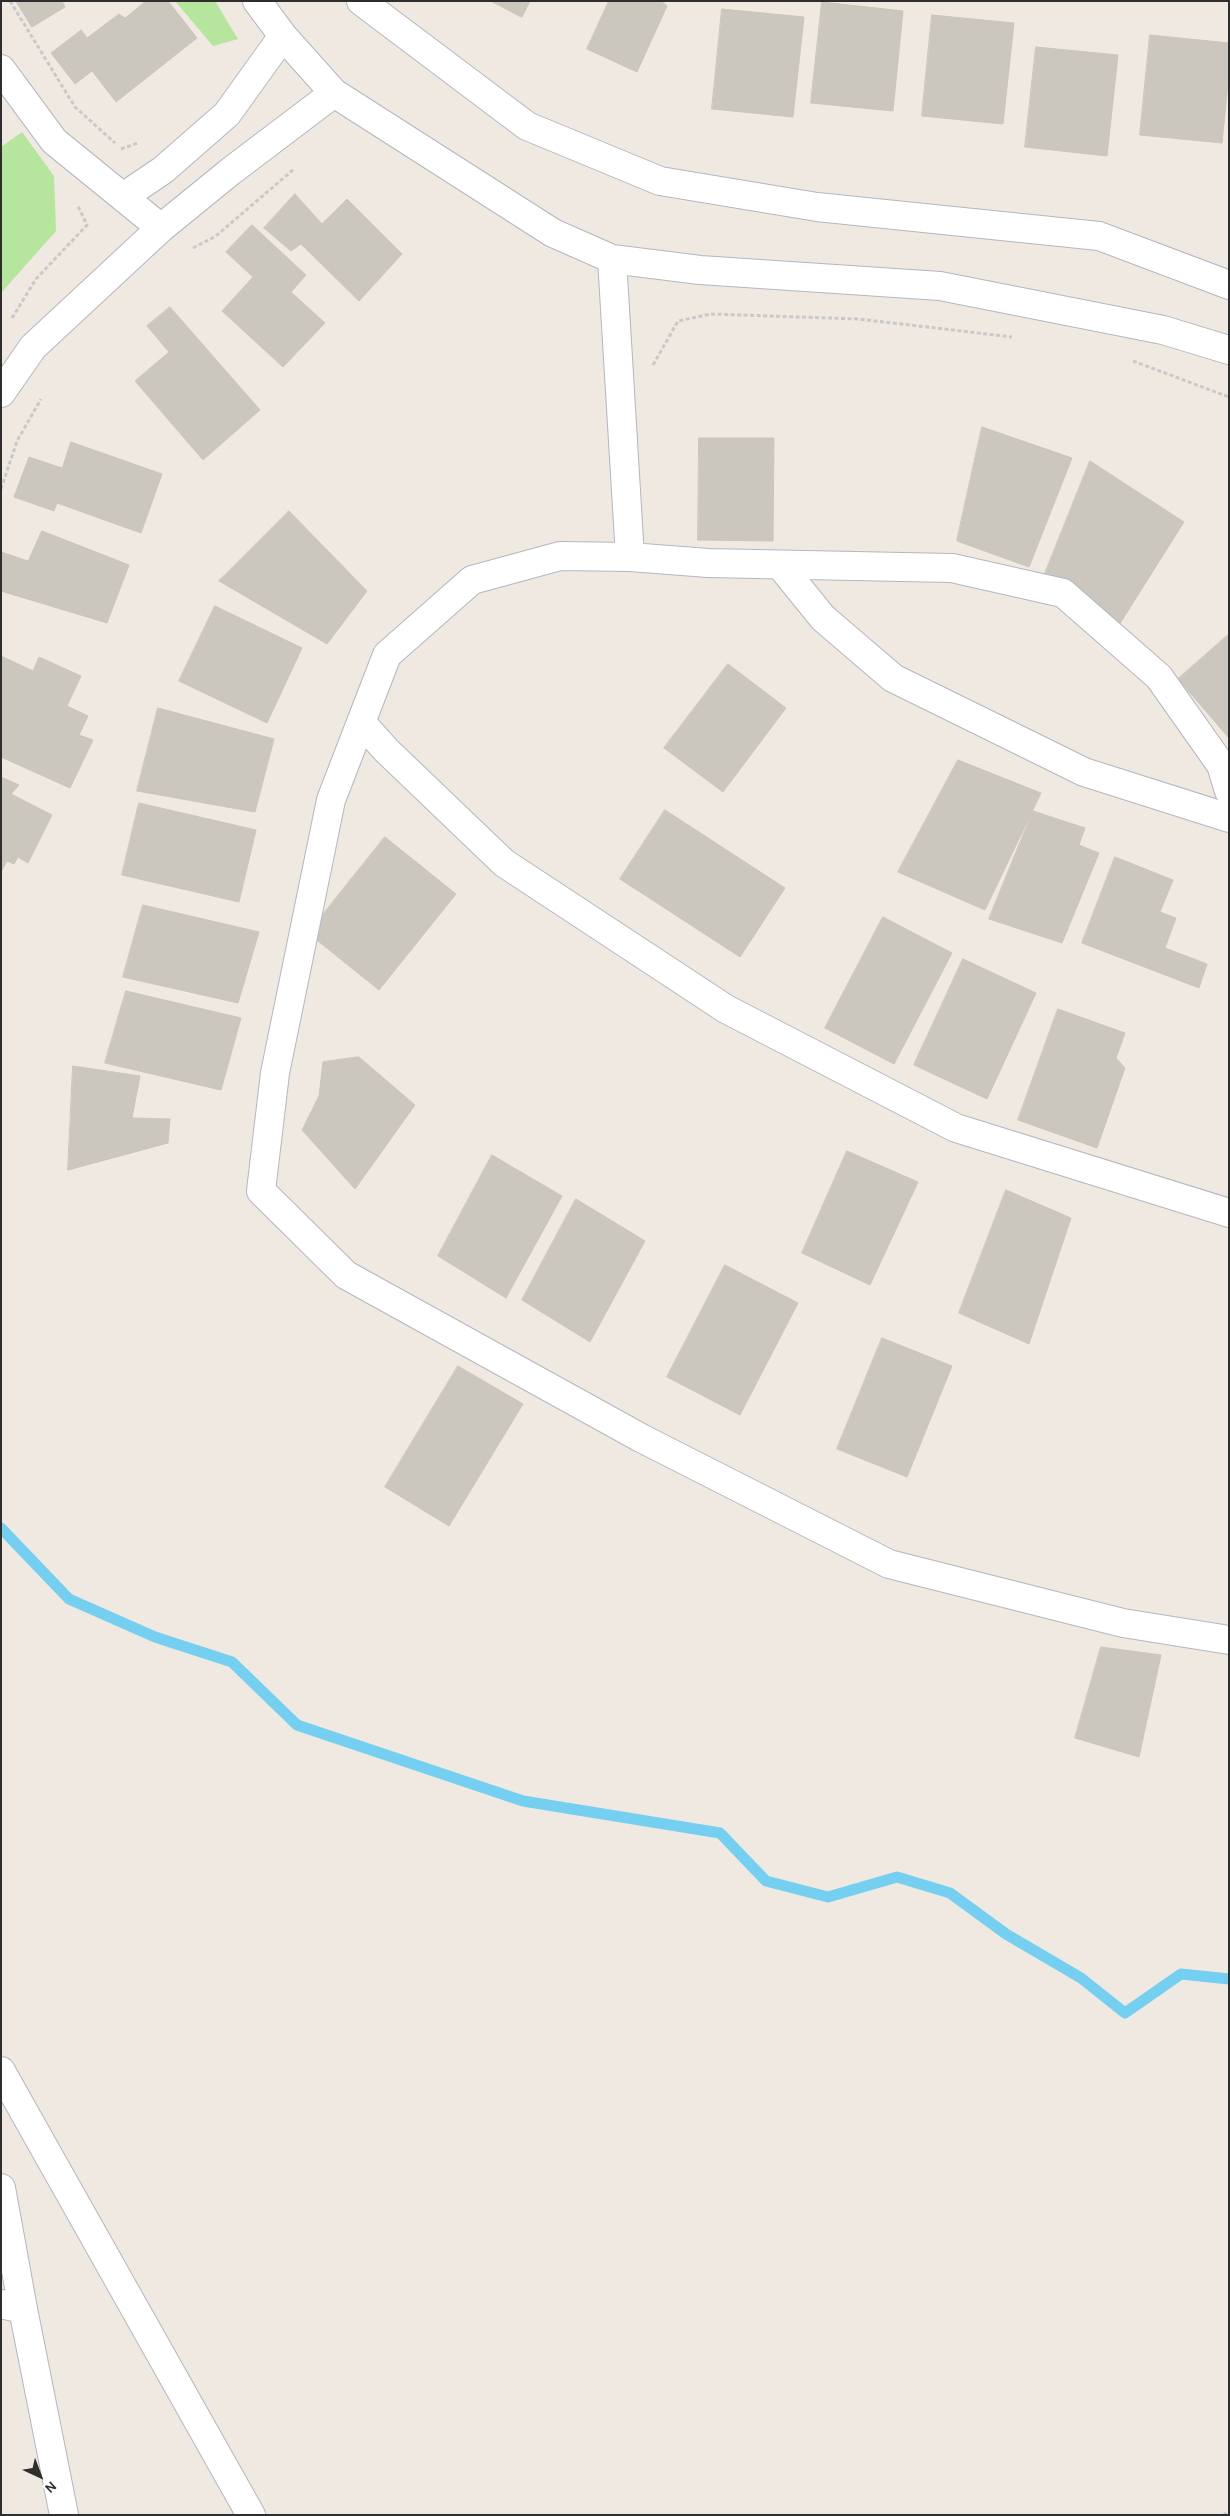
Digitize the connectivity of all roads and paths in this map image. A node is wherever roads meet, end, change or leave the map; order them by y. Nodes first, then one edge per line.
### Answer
1 (10, 1) edge
2 (257, 1) edge
3 (361, 1) edge
4 (283, 36) junction
5 (1, 69) edge
6 (334, 94) junction
7 (139, 143) dead end
8 (300, 164) dead end
9 (124, 197) junction
10 (88, 225) dead end
11 (161, 228) junction
12 (190, 250) dead end
13 (612, 259) junction
14 (1229, 285) edge
15 (11, 320) dead end
16 (1020, 338) dead end
17 (1229, 350) edge
18 (1132, 360) dead end
19 (651, 369) dead end
20 (1, 393) edge
21 (1229, 397) edge
22 (41, 398) dead end
23 (1, 489) edge
24 (630, 557) junction
25 (780, 565) junction
26 (361, 722) junction
27 (1229, 791) edge
28 (1229, 818) edge
29 (1229, 1213) edge
30 (1229, 1640) edge
31 (1, 2071) edge
32 (1, 2188) edge
33 (12, 2306) edge
34 (1229, 2512) edge
35 (64, 2515) edge
36 (251, 2515) edge
37 (1223, 2515) edge

1 - 7 path
2 - 4 street
3 - 14 street
4 - 6 street
4 - 9 street
5 - 9 street
6 - 11 street
6 - 13 street
8 - 12 path
9 - 11 street
10 - 15 path
11 - 20 street
13 - 17 street
13 - 24 street
16 - 19 path
18 - 21 path
22 - 23 path
24 - 25 street
24 - 26 street
25 - 27 street
25 - 28 street
26 - 29 street
26 - 30 street
31 - 36 street
32 - 33 street
33 - 35 street
34 - 37 path

